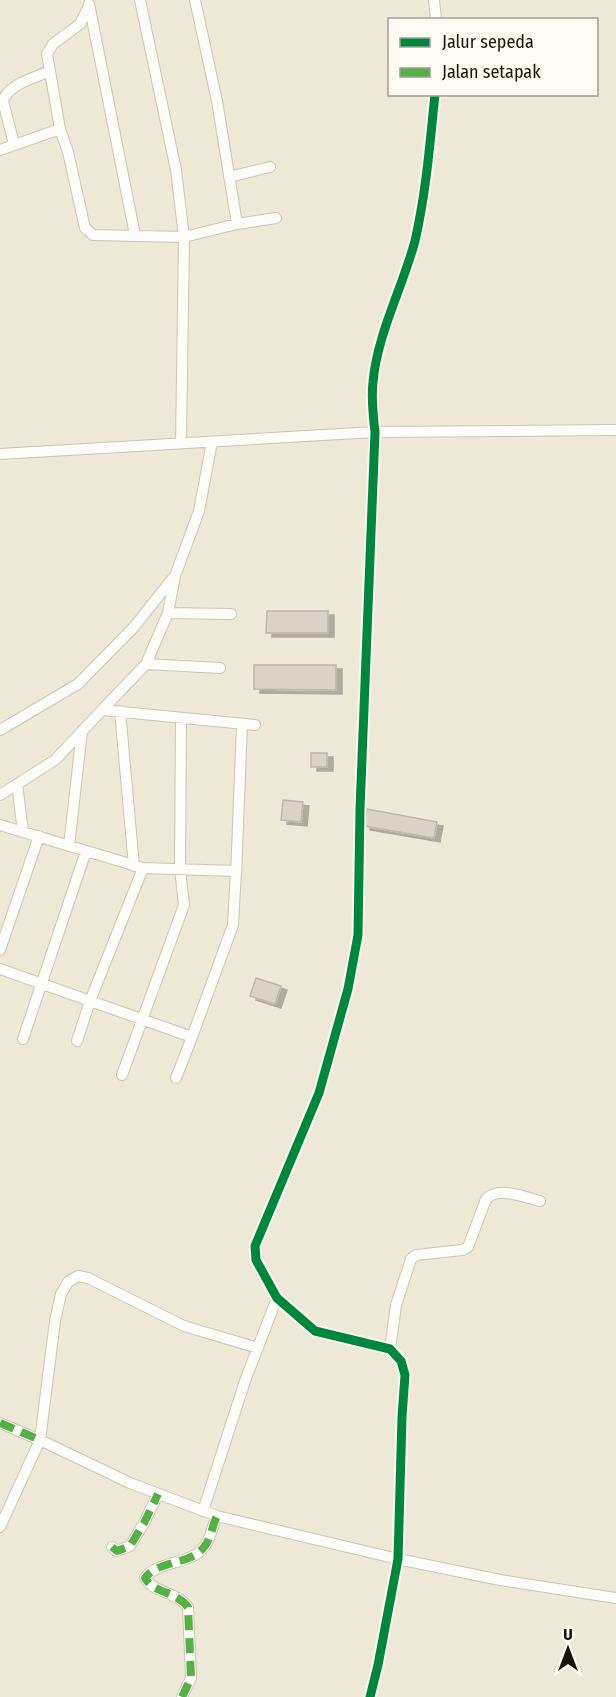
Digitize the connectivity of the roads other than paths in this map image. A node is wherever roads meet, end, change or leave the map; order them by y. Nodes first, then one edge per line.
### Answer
1 (140, 0) edge
2 (195, 0) edge
3 (434, 0) edge
4 (90, 2) edge
5 (436, 18) edge
6 (50, 72) junction
7 (435, 96) edge
8 (60, 129) junction
9 (14, 144) junction
10 (0, 150) edge
11 (270, 167) dead end
12 (229, 177) junction
13 (276, 218) dead end
14 (237, 224) junction
15 (135, 235) junction
16 (184, 237) junction
17 (616, 430) edge
18 (375, 432) junction
19 (212, 442) junction
20 (181, 443) junction
21 (0, 454) edge
22 (175, 576) junction
23 (168, 613) junction
24 (231, 614) dead end
25 (146, 663) junction
26 (220, 668) dead end
27 (102, 710) junction
28 (120, 711) junction
29 (181, 718) junction
30 (242, 724) junction
31 (255, 725) dead end
32 (0, 730) edge
33 (82, 731) junction
34 (17, 784) junction
35 (0, 795) edge
36 (0, 825) edge
37 (23, 832) junction
38 (39, 836) junction
39 (69, 846) junction
40 (86, 851) junction
41 (139, 867) junction
42 (180, 869) junction
43 (236, 871) junction
44 (234, 904) dead end
45 (0, 950) edge
46 (0, 969) edge
47 (42, 984) junction
48 (90, 1001) junction
49 (143, 1020) junction
50 (192, 1037) junction
51 (23, 1039) dead end
52 (77, 1041) dead end
53 (122, 1075) dead end
54 (176, 1078) dead end
55 (540, 1201) dead end
56 (277, 1298) junction
57 (258, 1348) junction
58 (390, 1349) junction
59 (0, 1423) edge
60 (40, 1440) junction
61 (158, 1494) junction
62 (203, 1510) junction
63 (217, 1516) junction
64 (0, 1527) edge
65 (112, 1547) dead end
66 (398, 1559) junction
67 (616, 1598) edge
68 (182, 1697) edge
69 (370, 1697) edge

1 - 16 street
2 - 12 street
3 - 5 street
4 - 6 street
4 - 15 street
6 - 8 street
6 - 9 street
7 - 18 street
8 - 9 street
8 - 15 street
9 - 10 street
11 - 12 street
12 - 14 street
13 - 14 street
14 - 16 street
15 - 16 street
16 - 20 street
17 - 18 street
18 - 19 street
18 - 56 street
19 - 20 street
19 - 22 street
20 - 21 street
22 - 23 street
22 - 32 street
23 - 24 street
23 - 25 street
25 - 26 street
25 - 27 street
27 - 28 street
27 - 33 street
28 - 29 street
28 - 41 street
29 - 30 street
29 - 42 street
30 - 31 street
30 - 43 street
33 - 34 street
33 - 39 street
34 - 35 street
34 - 37 street
36 - 37 street
37 - 38 street
38 - 39 street
38 - 45 street
39 - 40 street
40 - 41 street
40 - 47 street
41 - 42 street
41 - 48 street
42 - 43 street
42 - 49 street
43 - 44 street
43 - 50 street
46 - 47 street
47 - 48 street
47 - 51 street
48 - 49 street
48 - 52 street
49 - 50 street
49 - 53 street
50 - 54 street
55 - 58 street
56 - 57 street
56 - 58 street
57 - 60 street
57 - 62 street
58 - 66 street
59 - 60 street
60 - 61 street
60 - 64 street
61 - 62 street
61 - 65 street
62 - 63 street
63 - 66 street
63 - 68 street
66 - 67 street
66 - 69 street

